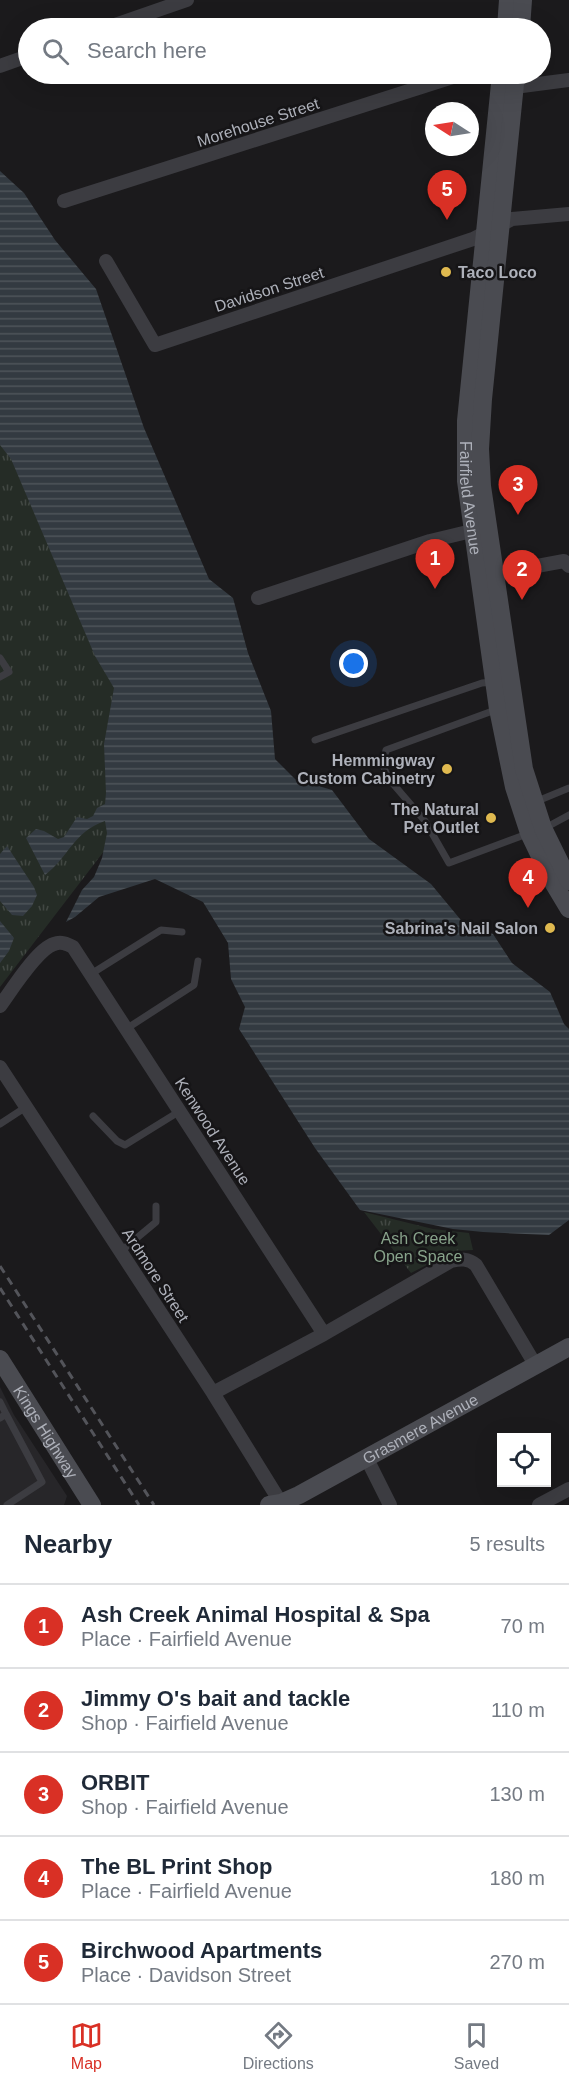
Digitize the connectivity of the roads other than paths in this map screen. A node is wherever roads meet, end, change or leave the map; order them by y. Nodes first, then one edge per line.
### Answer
1 (187, 0) edge
2 (508, 0) edge
3 (524, 0) edge
4 (135, 18) edge
5 (507, 18) edge
6 (522, 18) edge
7 (18, 60) edge
8 (0, 66) edge
9 (551, 80) edge
10 (569, 80) edge
11 (431, 84) edge
12 (508, 84) edge
13 (64, 201) dead end
14 (569, 214) edge
15 (493, 228) junction
16 (106, 261) dead end
17 (480, 529) junction
18 (569, 566) edge
19 (487, 575) junction
20 (258, 598) dead end
21 (0, 658) edge
22 (0, 677) edge
23 (502, 681) junction
24 (506, 707) junction
25 (315, 740) dead end
26 (569, 788) edge
27 (535, 802) junction
28 (569, 815) edge
29 (536, 830) junction
30 (567, 871) edge
31 (569, 909) edge
32 (182, 932) dead end
33 (198, 961) dead end
34 (91, 974) junction
35 (0, 1006) edge
36 (126, 1029) junction
37 (0, 1067) edge
38 (26, 1107) junction
39 (180, 1111) junction
40 (93, 1116) dead end
41 (0, 1124) edge
42 (156, 1206) dead end
43 (120, 1252) junction
44 (324, 1334) junction
45 (569, 1347) edge
46 (0, 1359) edge
47 (536, 1366) junction
48 (213, 1393) junction
49 (0, 1402) edge
50 (3, 1416) edge
51 (366, 1457) junction
52 (569, 1489) edge
53 (275, 1504) edge
54 (7, 1505) edge
55 (92, 1505) edge
56 (390, 1505) edge
57 (539, 1505) edge

1 - 4 street
2 - 5 main road
3 - 6 main road
7 - 8 street
9 - 10 street
11 - 13 street, Morehouse Street
12 - 15 main road, Fairfield Avenue
14 - 15 street
15 - 16 street, Davidson Street
15 - 17 main road, Fairfield Avenue
17 - 19 main road, Fairfield Avenue
17 - 20 street
18 - 19 street
19 - 23 main road, Fairfield Avenue
21 - 22 lane
23 - 24 main road, Fairfield Avenue
23 - 25 lane
24 - 27 main road, Fairfield Avenue
24 - 29 main road, Fairfield Avenue
24 - 29 lane
26 - 27 lane
27 - 29 main road, Fairfield Avenue
28 - 29 lane
29 - 30 main road, Fairfield Avenue
29 - 31 main road, Fairfield Avenue
32 - 34 lane
33 - 36 lane
34 - 35 street, Kenwood Avenue
34 - 36 street, Kenwood Avenue
36 - 39 street, Kenwood Avenue
37 - 38 street, Ardmore Street
38 - 41 lane
38 - 43 street, Ardmore Street
39 - 40 lane
39 - 44 street, Kenwood Avenue
42 - 43 lane
43 - 48 street, Ardmore Street
44 - 47 street
44 - 48 street
45 - 47 main road, Grasmere Avenue
46 - 55 main road, Kings Highway
47 - 51 main road, Grasmere Avenue
48 - 53 street, Ardmore Street
49 - 50 lane
50 - 54 lane
51 - 53 main road, Grasmere Avenue
51 - 56 street
52 - 57 street

